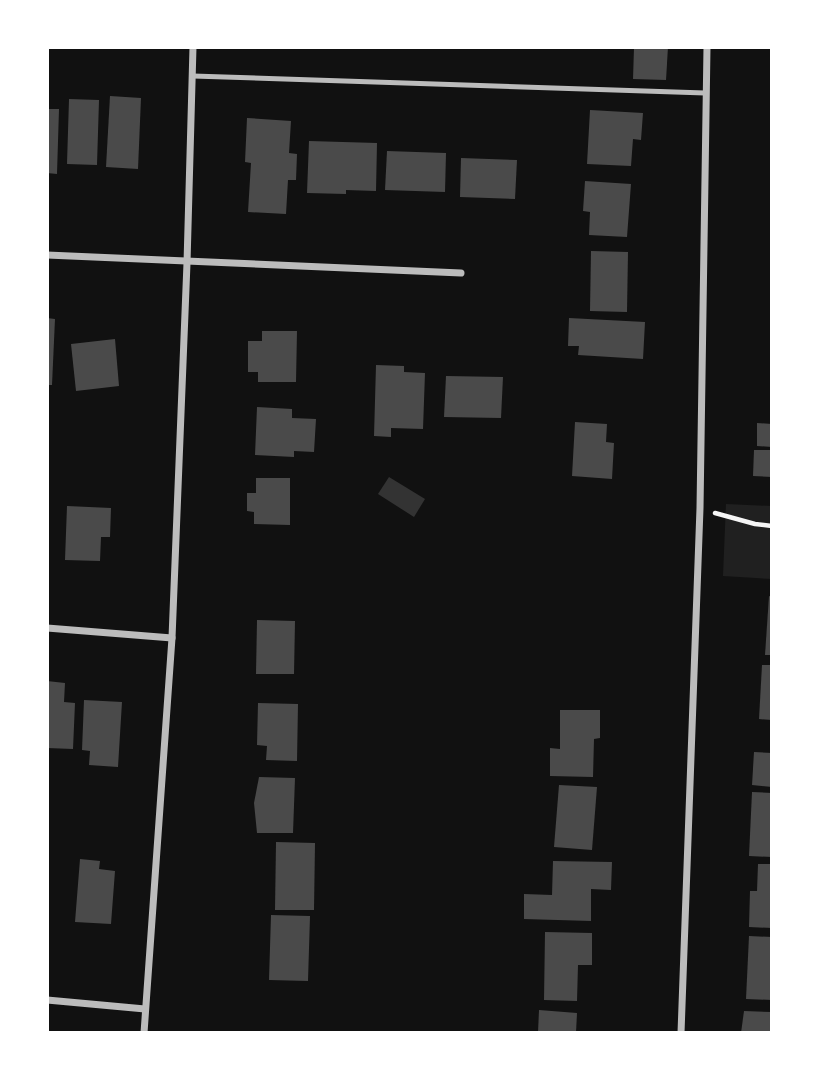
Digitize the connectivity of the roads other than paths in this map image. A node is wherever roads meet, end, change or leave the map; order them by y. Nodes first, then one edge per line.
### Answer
1 (192, 47) edge
2 (707, 47) edge
3 (193, 76) junction
4 (705, 93) junction
5 (47, 256) edge
6 (187, 263) junction
7 (461, 274) dead end
8 (47, 628) edge
9 (172, 638) junction
10 (47, 1000) edge
11 (145, 1009) junction
12 (145, 1033) edge
13 (681, 1033) edge

1 - 3 street
2 - 4 street
3 - 4 lane
3 - 6 street
4 - 13 street
5 - 6 street
6 - 7 street
6 - 9 street
8 - 9 street
9 - 11 street
10 - 11 street
11 - 12 street

